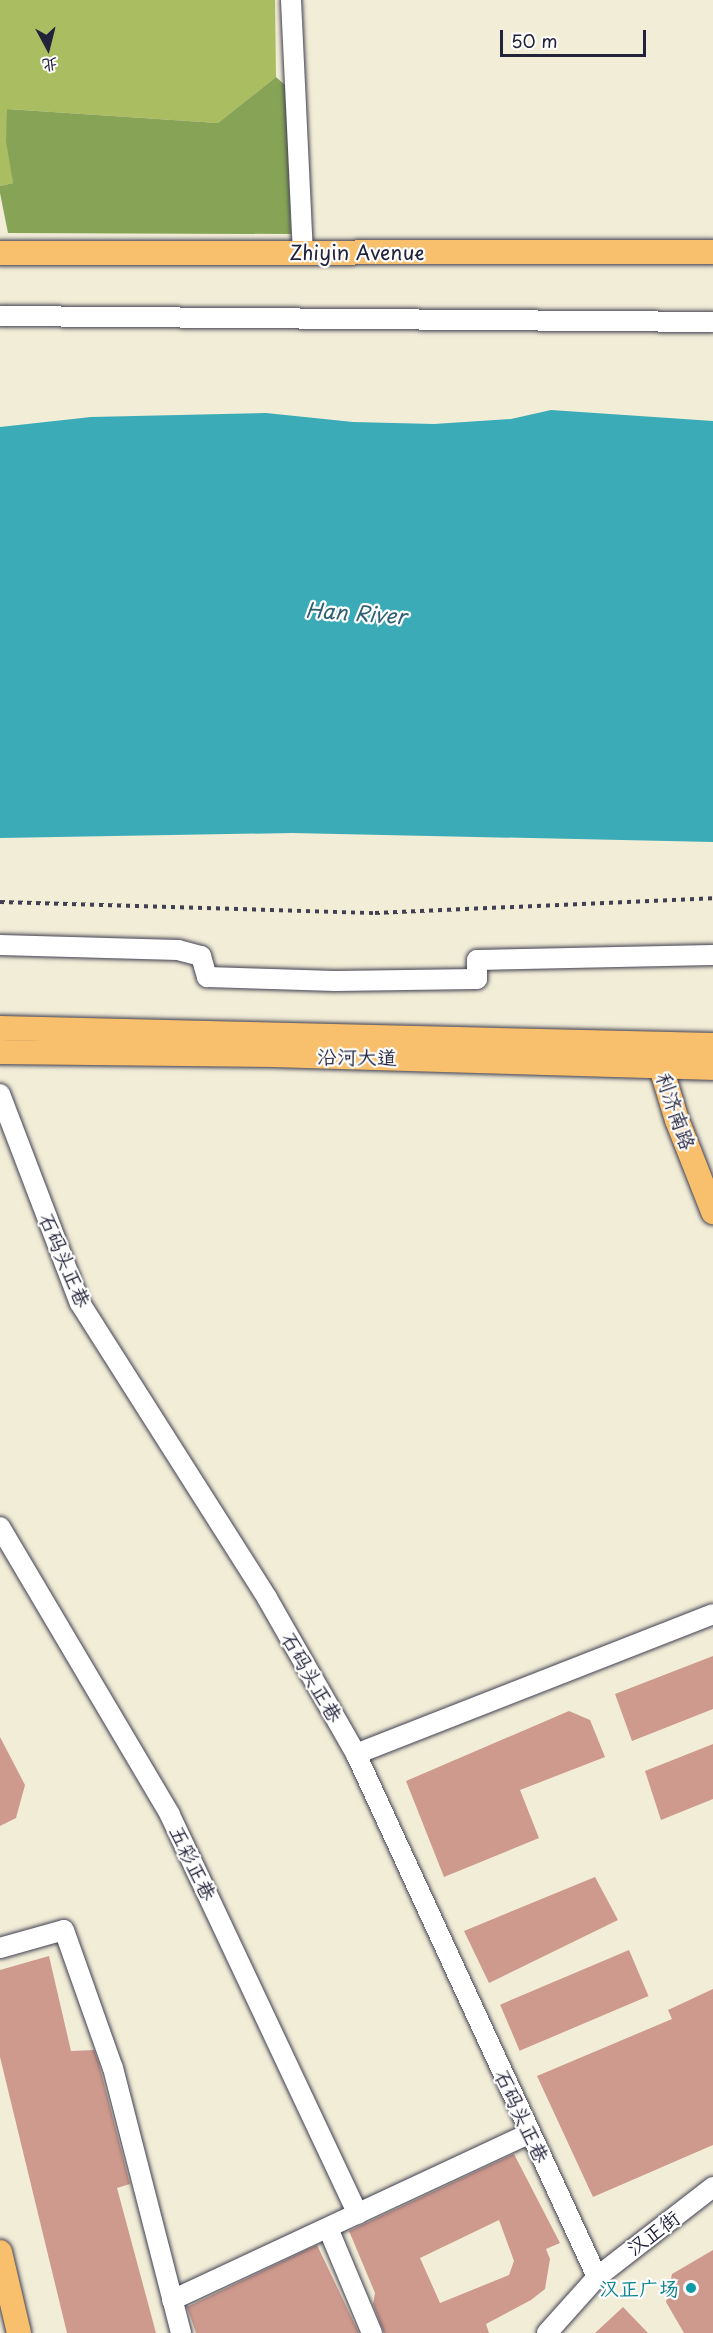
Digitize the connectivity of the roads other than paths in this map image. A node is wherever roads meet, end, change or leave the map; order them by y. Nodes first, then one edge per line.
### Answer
1 (291, 0) edge
2 (303, 252) junction
3 (713, 252) edge
4 (0, 253) edge
5 (0, 316) edge
6 (713, 322) edge
7 (0, 945) edge
8 (713, 955) edge
9 (0, 1028) edge
10 (654, 1043) junction
11 (713, 1045) edge
12 (0, 1052) edge
13 (660, 1066) junction
14 (713, 1068) edge
15 (0, 1094) edge
16 (713, 1212) edge
17 (0, 1527) edge
18 (713, 1614) edge
19 (356, 1754) junction
20 (0, 1948) edge
21 (530, 2133) junction
22 (713, 2187) edge
23 (358, 2214) junction
24 (328, 2228) junction
25 (0, 2253) edge
26 (597, 2277) junction
27 (172, 2300) junction
28 (19, 2333) edge
29 (181, 2333) edge
30 (372, 2333) edge
31 (547, 2333) edge

1 - 2 street
2 - 3 main road, Zhiyin Avenue
2 - 4 main road, Zhiyin Avenue
5 - 6 street
7 - 8 street
9 - 10 main road, 沿河大道
10 - 11 main road, 沿河大道
10 - 13 main road, 利济南路
12 - 13 main road, 沿河大道
13 - 14 main road, 沿河大道
13 - 16 main road, 利济南路
15 - 19 street, 石码头正巷
17 - 23 street, 五彩正巷
18 - 19 street
19 - 21 street, 石码头正巷
20 - 27 street
21 - 23 street
21 - 26 street, 石码头正巷
22 - 26 street, 汉正街
23 - 24 street
24 - 27 street
24 - 30 street
25 - 28 main road
26 - 31 street, 汉正街
27 - 29 street

